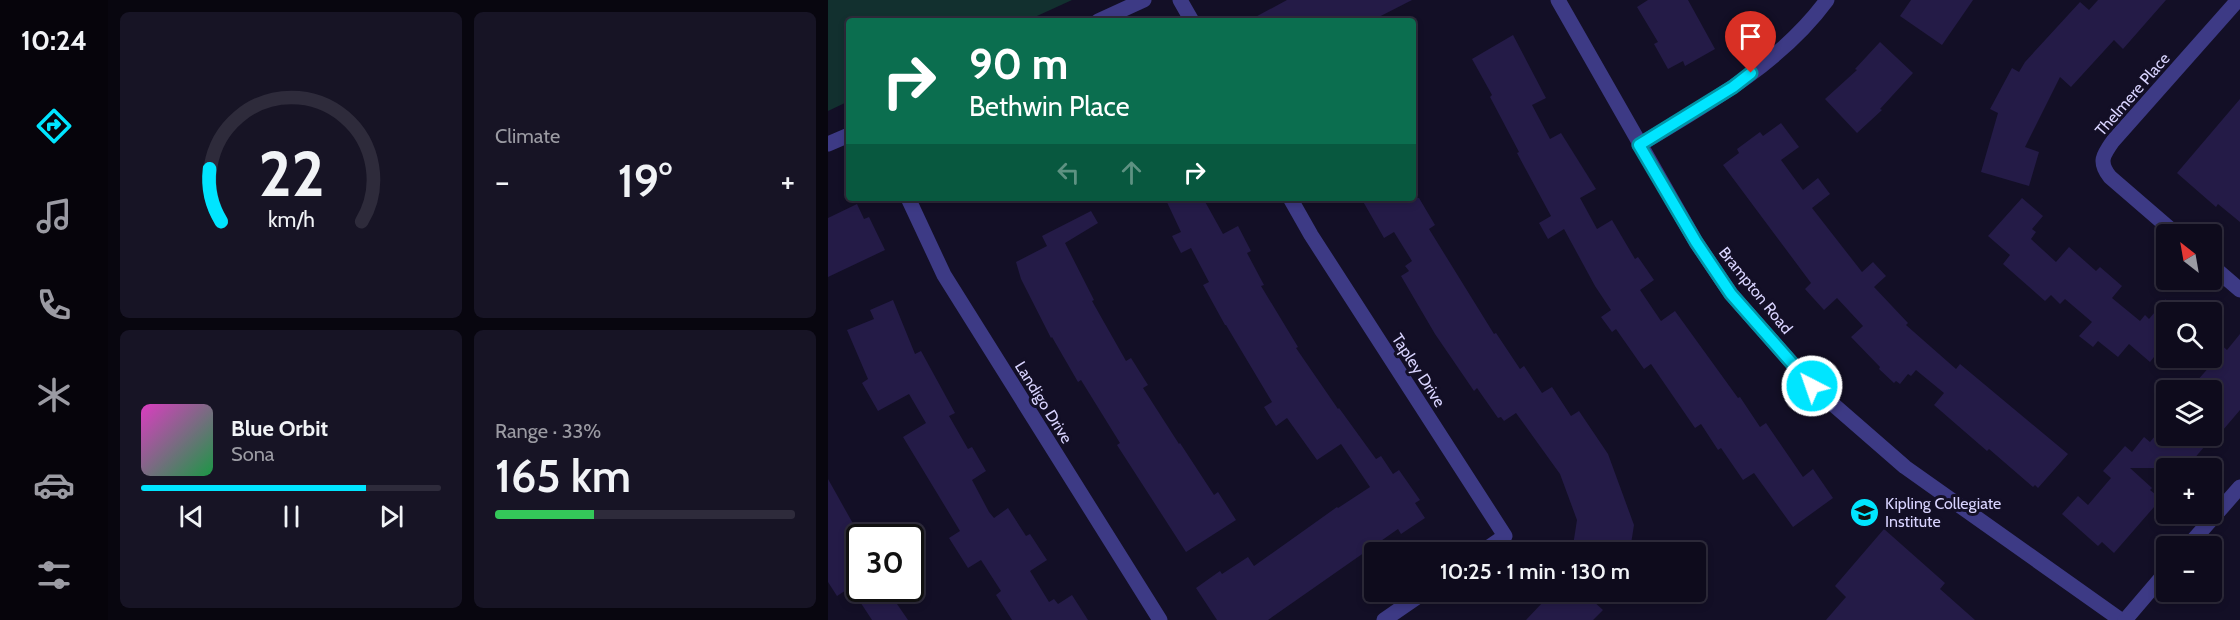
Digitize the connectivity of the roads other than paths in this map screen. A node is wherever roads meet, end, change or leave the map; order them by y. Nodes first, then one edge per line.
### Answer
1 (1144, 0) edge
2 (1180, 0) edge
3 (1558, 0) edge
4 (1827, 0) edge
5 (2238, 0) edge
6 (1105, 18) edge
7 (1190, 18) edge
8 (846, 136) edge
9 (828, 144) edge
10 (1639, 145) junction
11 (909, 201) edge
12 (1292, 201) edge
13 (2164, 224) edge
14 (2222, 274) edge
15 (2240, 290) edge
16 (2240, 487) edge
17 (2197, 536) edge
18 (1496, 542) edge
19 (2156, 583) edge
20 (1410, 602) edge
21 (1160, 620) edge
22 (1384, 620) edge
23 (2123, 620) edge

1 - 6 street
2 - 7 street
3 - 10 street, Brampton Road
4 - 10 street
5 - 13 street, Thelmere Place
8 - 9 street
10 - 23 street, Brampton Road
11 - 21 street, Landigo Drive
12 - 18 street, Tapley Drive
14 - 15 street
16 - 17 street
19 - 23 street
20 - 22 street

